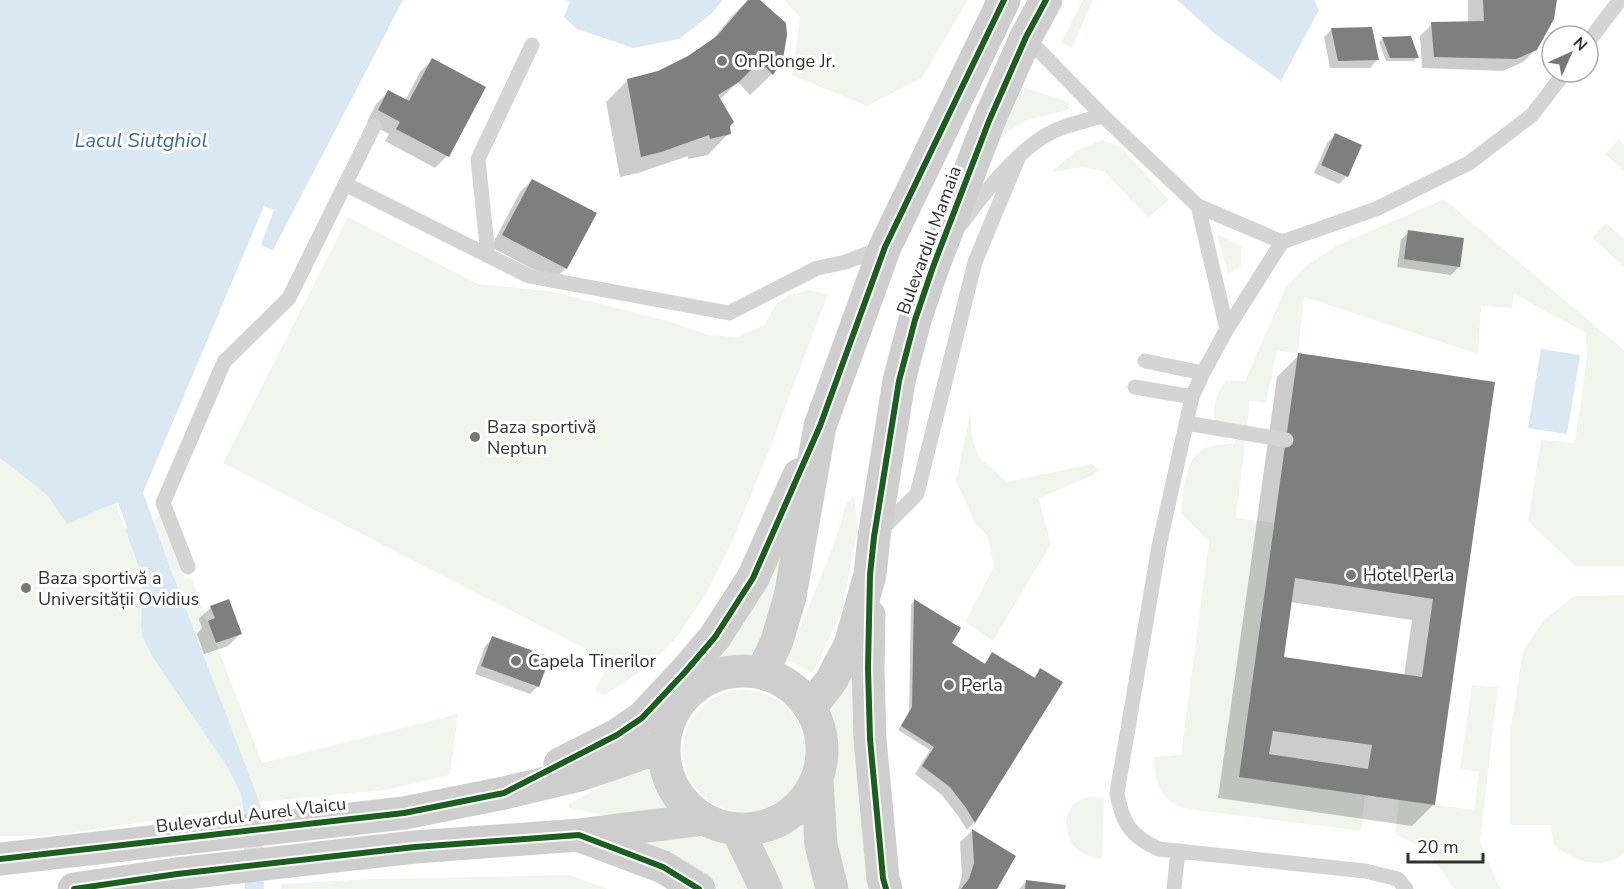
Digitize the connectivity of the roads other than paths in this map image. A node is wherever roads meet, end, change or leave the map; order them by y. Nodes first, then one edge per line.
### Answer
1 (1004, 0) edge
2 (1046, 0) edge
3 (1620, 0) edge
4 (1600, 26) edge
5 (1026, 37) junction
6 (532, 45) dead end
7 (1556, 84) edge
8 (1103, 116) junction
9 (374, 126) dead end
10 (1019, 156) junction
11 (345, 183) junction
12 (1198, 206) junction
13 (1282, 242) junction
14 (885, 247) junction
15 (489, 256) junction
16 (933, 267) junction
17 (1227, 329) junction
18 (1145, 361) dead end
19 (1203, 373) junction
20 (1135, 387) dead end
21 (1192, 397) junction
22 (1186, 423) junction
23 (820, 426) junction
24 (1286, 440) dead end
25 (874, 537) junction
26 (188, 567) dead end
27 (870, 574) junction
28 (762, 673) junction
29 (811, 707) junction
30 (664, 746) junction
31 (818, 779) junction
32 (504, 793) junction
33 (704, 819) junction
34 (737, 829) junction
35 (579, 836) junction
36 (1178, 851) junction
37 (0, 859) edge
38 (74, 889) edge
39 (699, 889) edge
40 (766, 889) edge
41 (832, 889) edge
42 (886, 889) edge
43 (1174, 889) edge
44 (1406, 889) edge

1 - 14 main road, Bulevardul Mamaia
2 - 5 main road, Bulevardul Mamaia
3 - 4 lane
5 - 8 lane
5 - 16 main road, Bulevardul Mamaia
6 - 15 lane
7 - 13 lane
8 - 10 lane
8 - 12 lane
9 - 11 lane
10 - 16 lane
10 - 25 lane
11 - 15 lane
11 - 26 lane
12 - 13 lane
12 - 17 lane
13 - 17 lane
14 - 15 lane
14 - 23 main road, Bulevardul Mamaia
16 - 25 main road, Bulevardul Mamaia
17 - 19 lane
18 - 19 lane
19 - 21 lane
20 - 21 lane
21 - 22 lane
22 - 24 lane
22 - 36 lane
23 - 28 main road, Bulevardul Mamaia
23 - 32 main road
25 - 27 main road, Bulevardul Mamaia
27 - 29 main road, Bulevardul Mamaia
27 - 42 main road
28 - 29 main road
28 - 30 main road
29 - 31 main road
30 - 32 main road, Bulevardul Aurel Vlaicu
30 - 33 main road
31 - 34 main road
31 - 41 main road
32 - 37 main road, Bulevardul Aurel Vlaicu
33 - 34 main road
33 - 35 main road
34 - 40 main road
35 - 38 main road
35 - 39 main road
36 - 43 lane
36 - 44 lane

